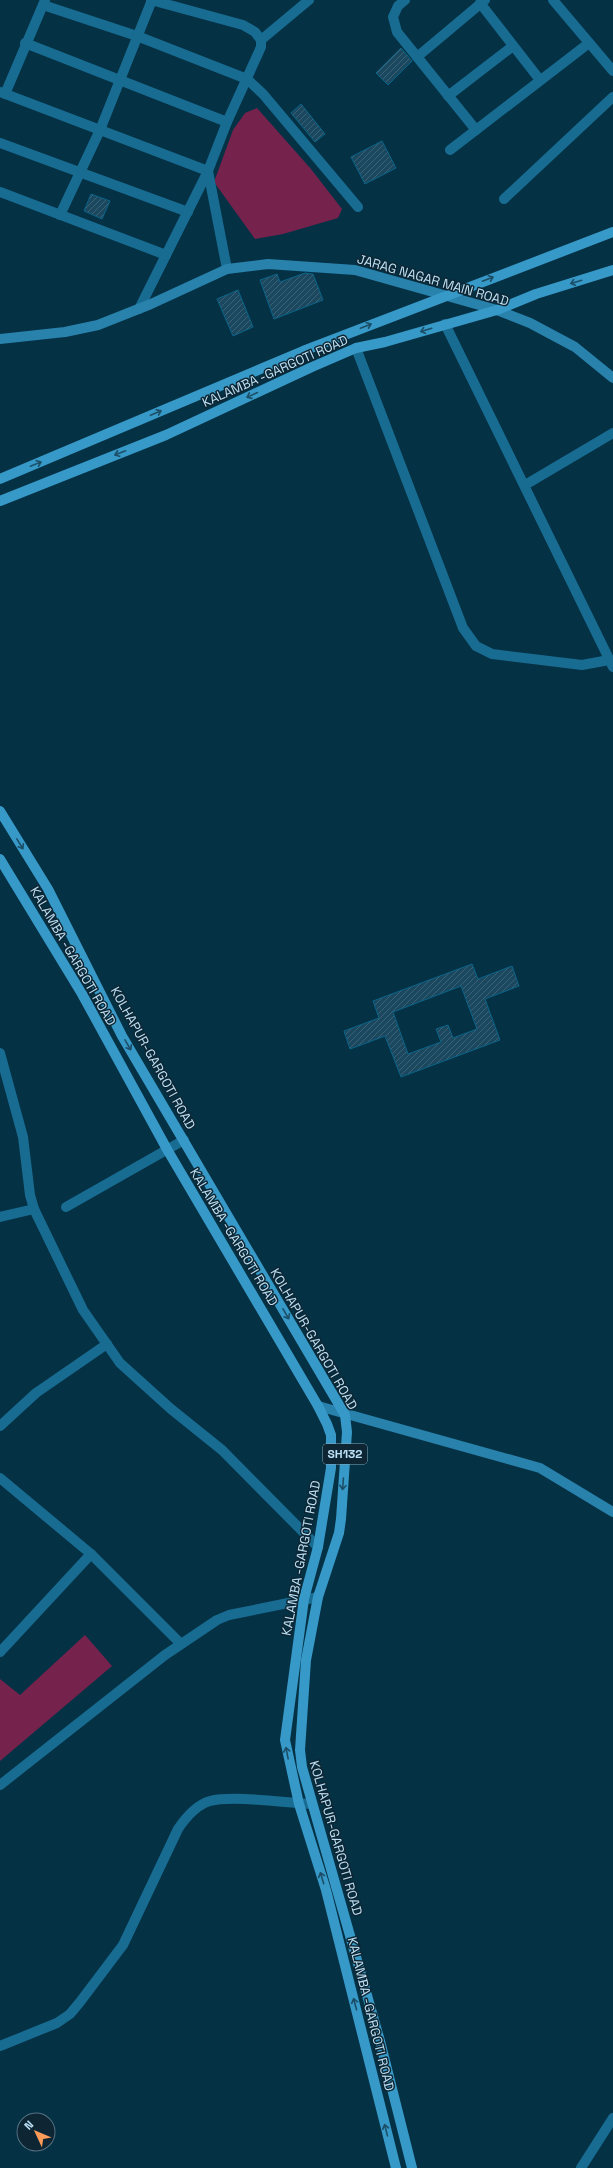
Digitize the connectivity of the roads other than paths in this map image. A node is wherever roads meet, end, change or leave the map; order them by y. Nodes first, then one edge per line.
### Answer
1 (152, 0) edge
2 (309, 0) edge
3 (405, 0) edge
4 (553, 0) edge
5 (482, 2) edge
6 (44, 3) edge
7 (136, 36) junction
8 (261, 40) junction
9 (25, 43) junction
10 (589, 43) junction
11 (513, 46) junction
12 (417, 57) junction
13 (613, 72) edge
14 (247, 79) junction
15 (119, 80) junction
16 (540, 80) junction
17 (2, 93) edge
18 (448, 96) junction
19 (613, 97) edge
20 (227, 122) junction
21 (100, 130) junction
22 (476, 130) junction
23 (0, 143) edge
24 (450, 150) dead end
25 (208, 171) junction
26 (81, 173) junction
27 (0, 192) edge
28 (504, 199) dead end
29 (358, 207) dead end
30 (188, 212) junction
31 (60, 215) junction
32 (613, 232) edge
33 (166, 255) junction
34 (227, 269) junction
35 (613, 270) edge
36 (442, 296) junction
37 (139, 309) junction
38 (497, 310) junction
39 (445, 324) junction
40 (0, 339) edge
41 (356, 348) junction
42 (613, 378) edge
43 (613, 433) edge
44 (0, 479) edge
45 (525, 485) junction
46 (0, 501) edge
47 (611, 663) edge
48 (0, 811) edge
49 (0, 859) edge
50 (0, 1053) edge
51 (184, 1140) junction
52 (168, 1151) junction
53 (66, 1207) dead end
54 (34, 1209) junction
55 (0, 1217) edge
56 (107, 1344) junction
57 (318, 1406) junction
58 (345, 1415) junction
59 (0, 1426) edge
60 (0, 1478) edge
61 (613, 1512) edge
62 (318, 1547) junction
63 (91, 1554) junction
64 (318, 1598) junction
65 (304, 1599) junction
66 (181, 1644) junction
67 (0, 1652) edge
68 (0, 1785) edge
69 (299, 1804) junction
70 (312, 1804) junction
71 (0, 2046) edge
72 (613, 2118) edge
73 (396, 2168) edge
74 (412, 2168) edge
75 (581, 2168) edge

1 - 7 street
1 - 8 street
2 - 8 street
3 - 12 street
4 - 10 street
5 - 11 street
5 - 12 street
6 - 7 street
6 - 9 street
7 - 14 street
7 - 15 street
8 - 14 street
9 - 15 street
9 - 17 street
10 - 13 street
10 - 16 street
11 - 16 street
11 - 18 street
12 - 18 street
14 - 20 street
14 - 29 street
15 - 20 street
15 - 21 street
16 - 22 street
17 - 21 street
18 - 22 street
19 - 28 street
20 - 25 street
21 - 25 street
21 - 26 street
22 - 24 street
23 - 26 street
25 - 30 street
25 - 34 street
26 - 30 street
26 - 31 street
27 - 31 street
30 - 33 street
31 - 33 street
36 -> 32 main road
33 - 37 street
34 - 36 street, JARAG NAGAR MAIN ROAD
34 - 37 street, JARAG NAGAR MAIN ROAD
35 -> 38 main road, KALAMBA -GARGOTI ROAD
36 - 38 street, JARAG NAGAR MAIN ROAD
44 -> 36 main road
37 - 40 street, JARAG NAGAR MAIN ROAD
38 - 39 main road, KALAMBA -GARGOTI ROAD
38 - 42 street, JARAG NAGAR MAIN ROAD
39 -> 41 main road, KALAMBA -GARGOTI ROAD
39 - 45 street
41 -> 46 main road, KALAMBA -GARGOTI ROAD
41 - 47 street
43 - 45 street
45 - 47 street
48 -> 51 main road, KOLHAPUR-GARGOTI ROAD / SH132
49 - 52 main road, KALAMBA -GARGOTI ROAD
50 - 54 street
51 - 52 street
51 -> 58 main road, KOLHAPUR-GARGOTI ROAD / SH132
52 - 53 street
52 - 57 main road, KALAMBA -GARGOTI ROAD
54 - 55 street
54 - 56 street
56 - 59 street
56 - 62 street
57 - 58 street
57 - 62 main road, KALAMBA -GARGOTI ROAD
58 - 61 street
58 -> 64 main road, KOLHAPUR-GARGOTI ROAD / SH132
60 - 63 street
62 - 65 main road, KALAMBA -GARGOTI ROAD
63 - 66 street
63 - 67 street
64 - 65 street
64 - 70 main road, KOLHAPUR-GARGOTI ROAD / SH132
65 - 66 street
69 -> 65 main road, KALAMBA -GARGOTI ROAD
66 - 68 street
69 - 70 street
69 - 71 street
73 -> 69 main road, KALAMBA -GARGOTI ROAD
70 - 74 main road, KOLHAPUR-GARGOTI ROAD / SH132
72 - 75 street

